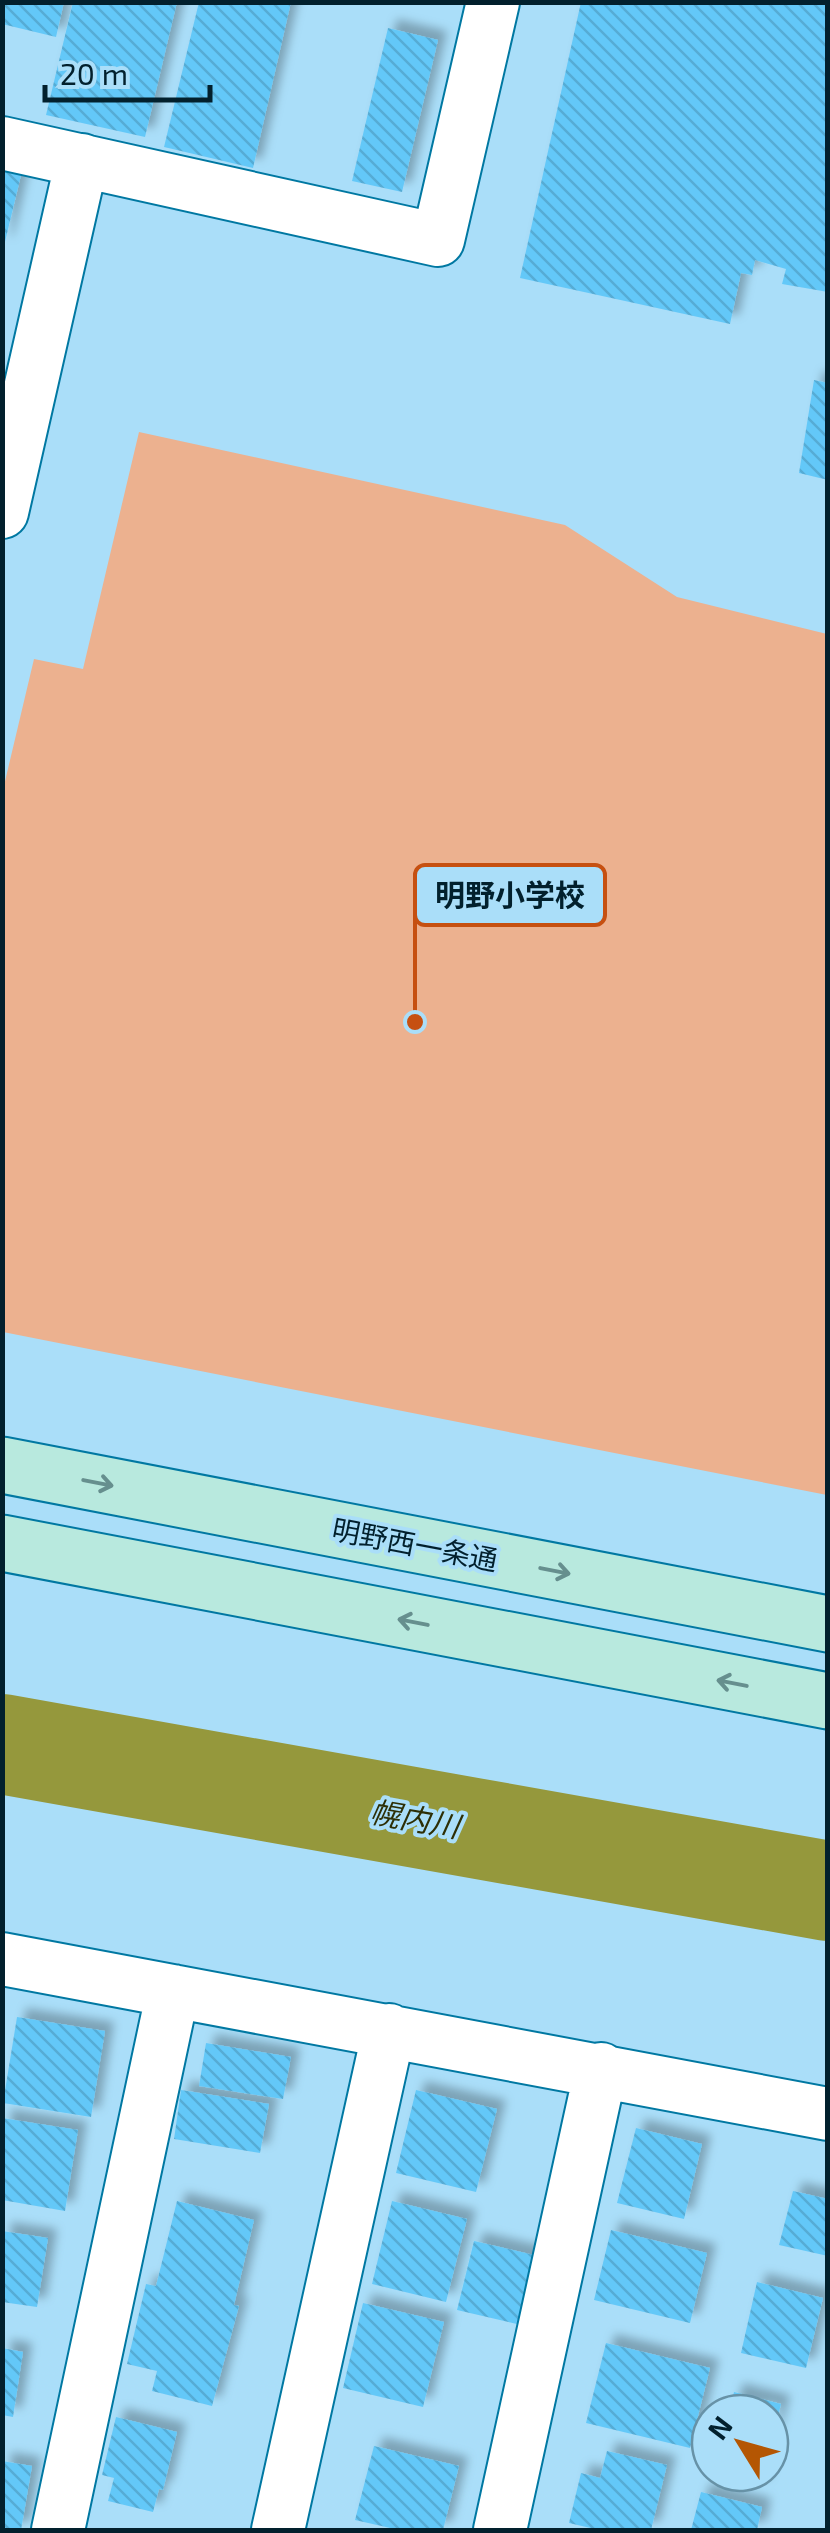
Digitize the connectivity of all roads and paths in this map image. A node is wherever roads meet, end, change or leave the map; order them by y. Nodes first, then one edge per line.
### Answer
1 (493, 2) edge
2 (2, 143) edge
3 (82, 160) junction
4 (2, 512) edge
5 (2, 1465) edge
6 (2, 1543) edge
7 (828, 1624) edge
8 (828, 1702) edge
9 (2, 1958) edge
10 (173, 1991) junction
11 (389, 2030) junction
12 (601, 2069) junction
13 (828, 2114) edge
14 (58, 2530) edge
15 (278, 2530) edge
16 (500, 2530) edge

1 - 3 street
2 - 3 street
3 - 4 street
5 -> 7 street, 明野西一条通
8 -> 6 street
9 - 10 street
10 - 11 street
10 - 14 street
11 - 12 street
11 - 15 street
12 - 13 street
12 - 16 street

